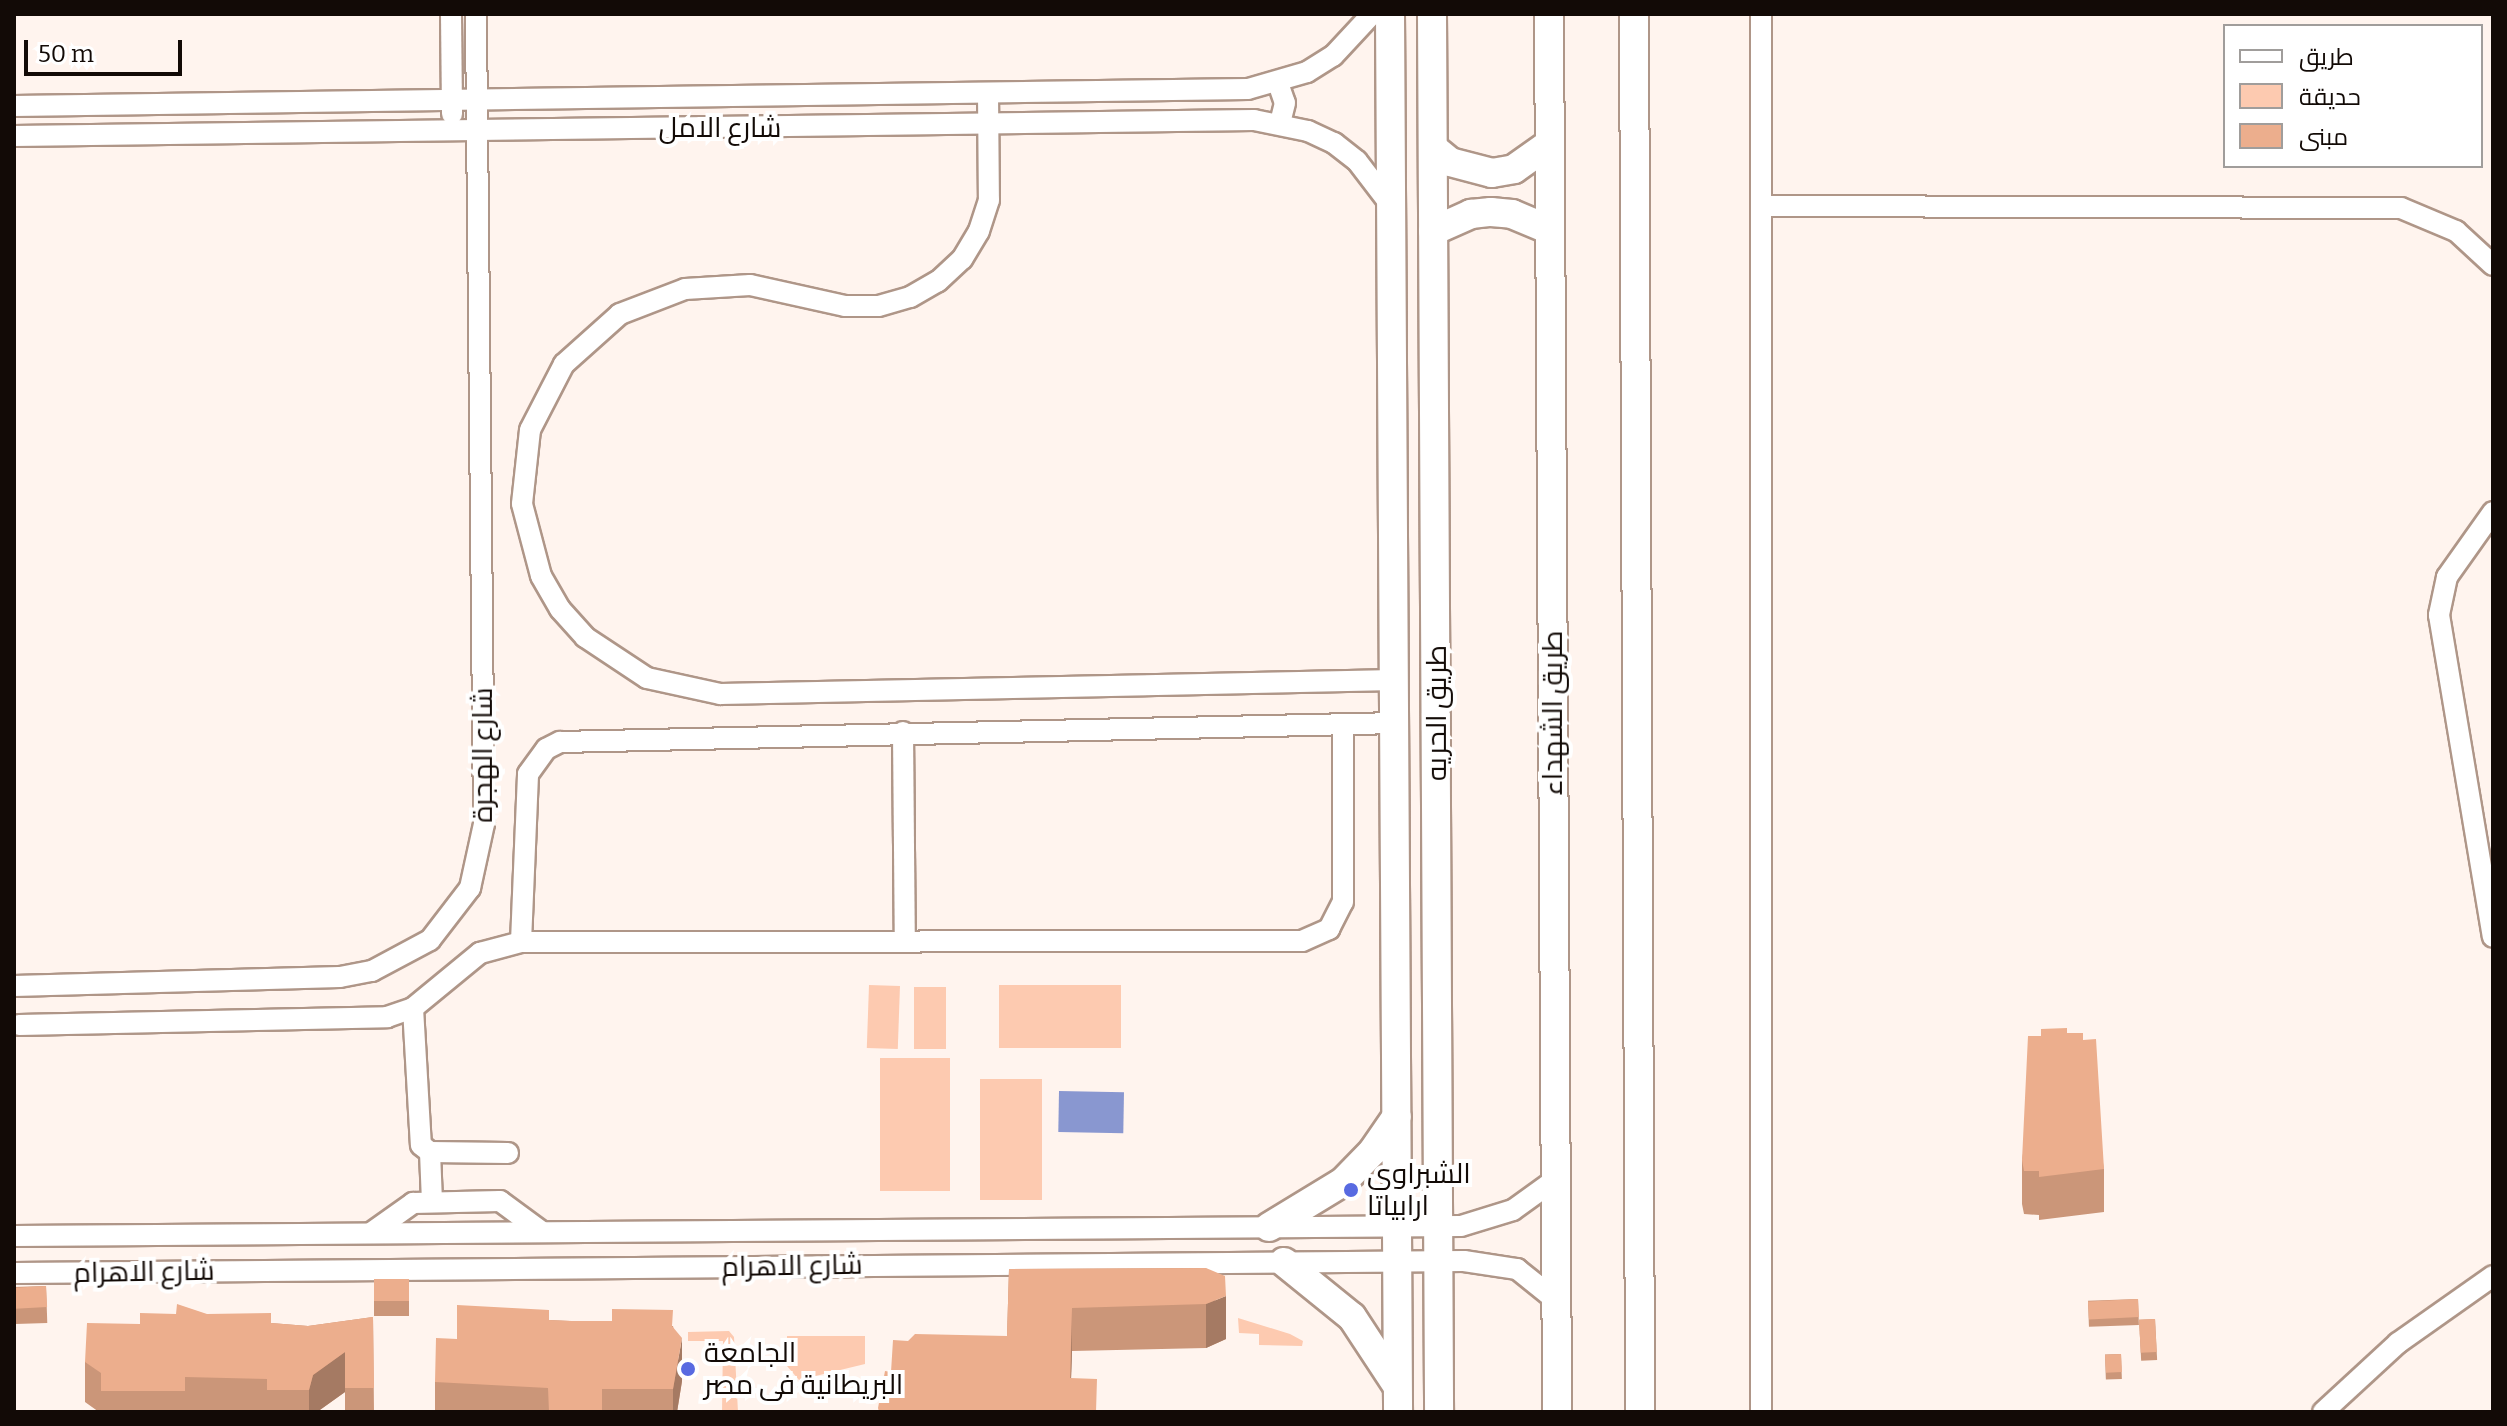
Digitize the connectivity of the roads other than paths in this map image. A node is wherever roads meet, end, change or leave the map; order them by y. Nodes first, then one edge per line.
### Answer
1 (451, 14) edge
2 (476, 14) edge
3 (1372, 14) edge
4 (1390, 14) edge
5 (1432, 14) edge
6 (1549, 14) edge
7 (1634, 14) edge
8 (1761, 14) edge
9 (1278, 83) junction
10 (988, 93) junction
11 (452, 100) junction
12 (477, 100) junction
13 (14, 106) edge
14 (1280, 123) junction
15 (989, 126) junction
16 (452, 129) junction
17 (478, 129) junction
18 (14, 136) edge
19 (1549, 144) junction
20 (1433, 148) junction
21 (1761, 206) junction
22 (1392, 207) junction
23 (1550, 230) junction
24 (1433, 231) junction
25 (2493, 265) edge
26 (1393, 379) junction
27 (1435, 379) junction
28 (2493, 512) edge
29 (1395, 680) junction
30 (1436, 680) junction
31 (1395, 723) junction
32 (1343, 724) junction
33 (903, 732) junction
34 (2493, 936) edge
35 (521, 942) junction
36 (905, 942) junction
37 (14, 986) edge
38 (413, 1008) junction
39 (19, 1025) dead end
40 (1397, 1116) junction
41 (430, 1152) junction
42 (508, 1153) dead end
43 (1556, 1179) junction
44 (432, 1202) junction
45 (1440, 1225) junction
46 (1397, 1226) junction
47 (1191, 1227) junction
48 (1223, 1227) junction
49 (1269, 1227) junction
50 (542, 1232) junction
51 (371, 1233) junction
52 (14, 1236) edge
53 (1397, 1261) junction
54 (1440, 1261) junction
55 (1225, 1262) junction
56 (1284, 1262) junction
57 (1191, 1263) junction
58 (14, 1273) edge
59 (2493, 1276) edge
60 (1557, 1301) junction
61 (1398, 1400) edge
62 (1439, 1412) edge
63 (1557, 1412) edge
64 (1640, 1412) edge
65 (1761, 1412) edge
66 (2323, 1412) edge

1 - 11 street
2 - 12 street, شارع الهجرة
3 - 9 street, شارع الامل
4 - 22 street, طريق الحريه
5 - 20 street, طريق الحريه
6 - 19 street, طريق الشهداء
7 - 64 street
8 - 21 street
9 - 10 street, شارع الامل
9 - 14 street
10 - 12 street, شارع الامل
10 - 15 street
11 - 12 street, شارع الامل
11 - 13 street, شارع الامل
11 - 16 street
12 - 17 street, شارع الهجرة
14 - 15 street, شارع الامل
14 - 22 street, شارع الامل
15 - 17 street, شارع الامل
15 - 29 street
16 - 17 street, شارع الامل
16 - 18 street, شارع الامل
17 - 37 street, شارع الهجرة
19 - 20 street
19 - 23 street, طريق الشهداء
20 - 24 street, طريق الحريه
21 - 25 street
21 - 65 street
22 - 26 street, طريق الحريه
23 - 24 street
23 - 43 street, طريق الشهداء
24 - 27 street, طريق الحريه
26 - 27 street
26 - 29 street, طريق الحريه
27 - 30 street, طريق الحريه
28 - 34 street
29 - 30 street
29 - 31 street, طريق الحريه
30 - 45 street, طريق الحريه
31 - 32 street
31 - 40 street, طريق الحريه
32 - 33 street
32 - 36 street
33 - 35 street
33 - 36 street
35 - 36 street
35 - 38 street
38 - 39 street
38 - 41 street
40 - 46 street, طريق الحريه
40 - 49 street
41 - 42 street
41 - 44 street
43 - 45 street, شارع الاهرام
43 - 60 street, طريق الشهداء
44 - 50 street
44 - 51 street
45 - 46 street, شارع الاهرام
45 - 54 street, طريق الحريه
46 - 49 street, شارع الاهرام
46 - 53 street, طريق الحريه
47 - 48 street, شارع الاهرام
47 - 50 street, شارع الاهرام
47 - 57 street
48 - 49 street, شارع الاهرام
48 - 55 street
50 - 51 street, شارع الاهرام
51 - 52 street, شارع الاهرام
53 - 54 street, شارع الاهرام
53 - 56 street, شارع الاهرام
53 - 61 street, طريق الحريه
54 - 60 street, شارع الاهرام
54 - 62 street, طريق الحريه
55 - 56 street, شارع الاهرام
55 - 57 street, شارع الاهرام
56 - 61 street
57 - 58 street, شارع الاهرام
59 - 66 street
60 - 63 street, طريق الشهداء

